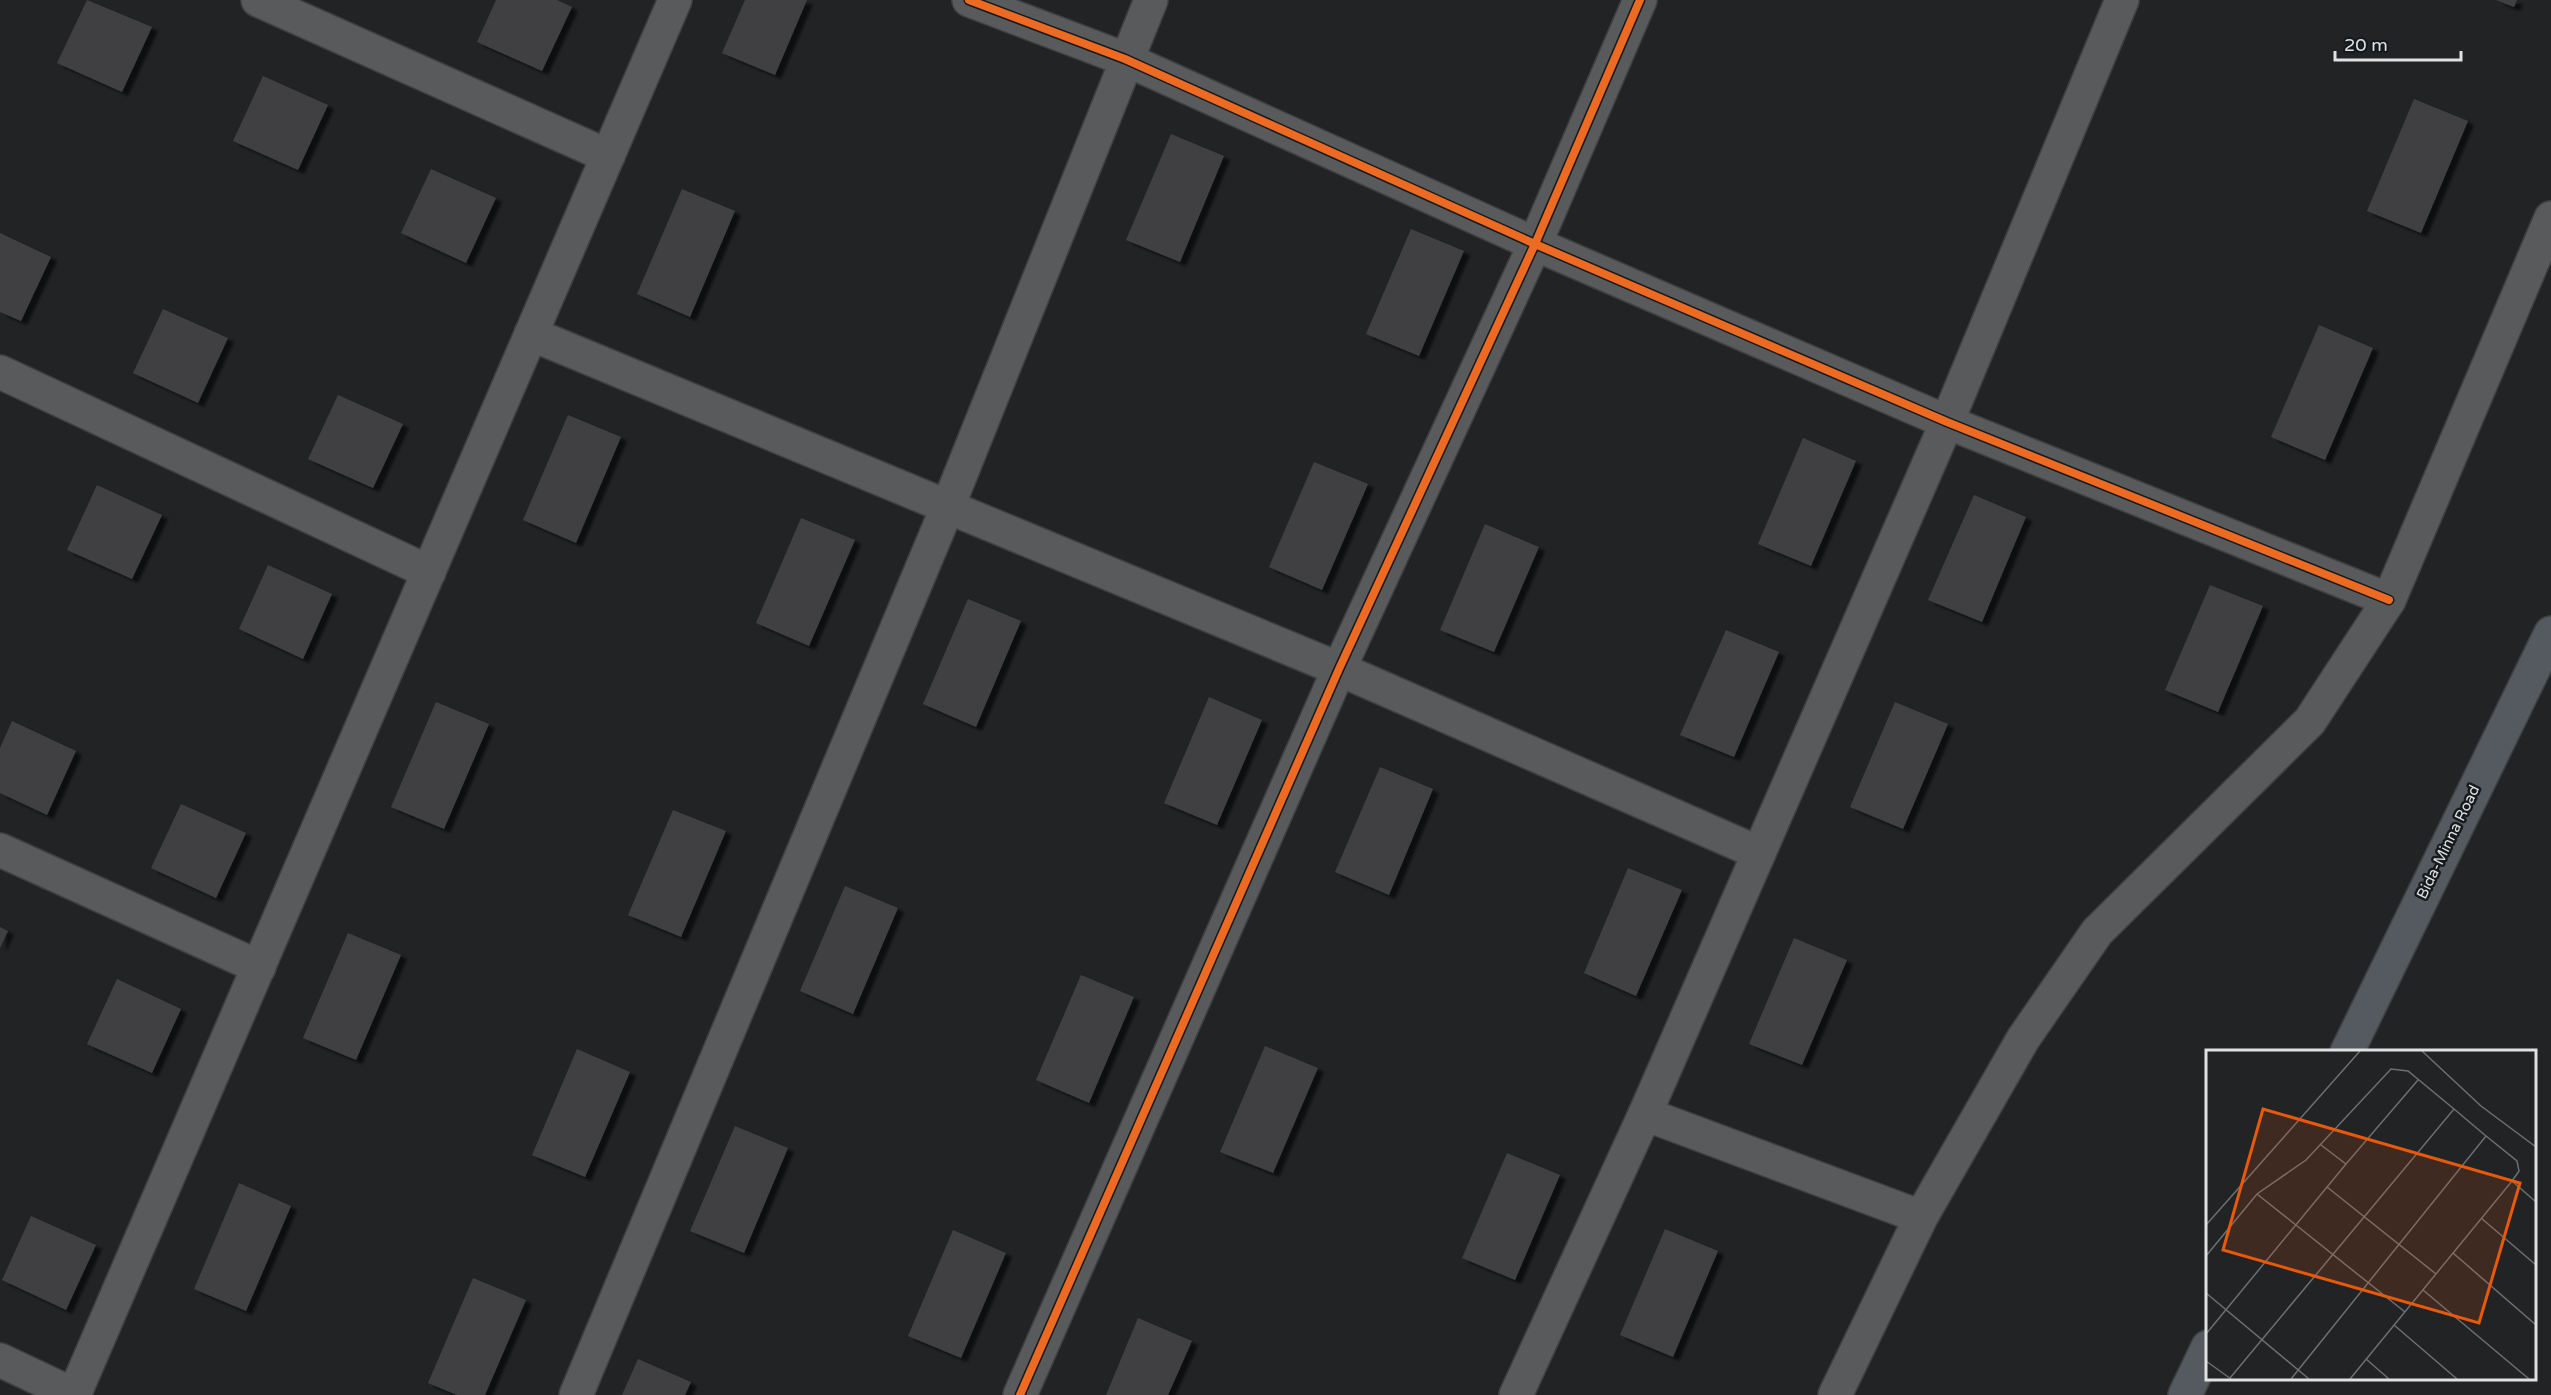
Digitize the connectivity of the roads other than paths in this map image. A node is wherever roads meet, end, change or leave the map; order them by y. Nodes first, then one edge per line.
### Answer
1 (258, 0) edge
2 (675, 0) edge
3 (969, 0) edge
4 (1150, 0) edge
5 (1641, 0) edge
6 (2122, 0) edge
7 (1125, 59) junction
8 (608, 156) junction
9 (2551, 218) edge
10 (1535, 244) junction
11 (531, 334) junction
12 (0, 372) edge
13 (1947, 422) junction
14 (948, 506) junction
15 (429, 572) junction
16 (2389, 600) junction
17 (2551, 633) edge
18 (1339, 669) junction
19 (0, 850) edge
20 (1759, 853) junction
21 (259, 967) junction
22 (2348, 1050) edge
23 (1645, 1114) junction
24 (1921, 1217) junction
25 (2206, 1351) edge
26 (0, 1360) edge
27 (74, 1395) edge
28 (576, 1395) edge
29 (1020, 1395) edge
30 (1516, 1395) edge
31 (1835, 1395) edge
32 (2185, 1395) edge

1 - 8 street
2 - 8 street
3 - 7 street
4 - 7 street
5 - 10 street
6 - 13 street
7 - 10 street
7 - 14 street
8 - 11 street
9 - 16 street
10 - 13 street
10 - 18 street
11 - 14 street
11 - 15 street
12 - 15 street
13 - 16 street
13 - 20 street
14 - 18 street
14 - 28 street
15 - 21 street
16 - 24 street
17 - 22 main road, Bida-Minna Road
18 - 20 street
18 - 29 street
19 - 21 street
20 - 23 street
21 - 27 street
23 - 24 street
23 - 30 street
24 - 31 street
25 - 32 main road
26 - 27 street

